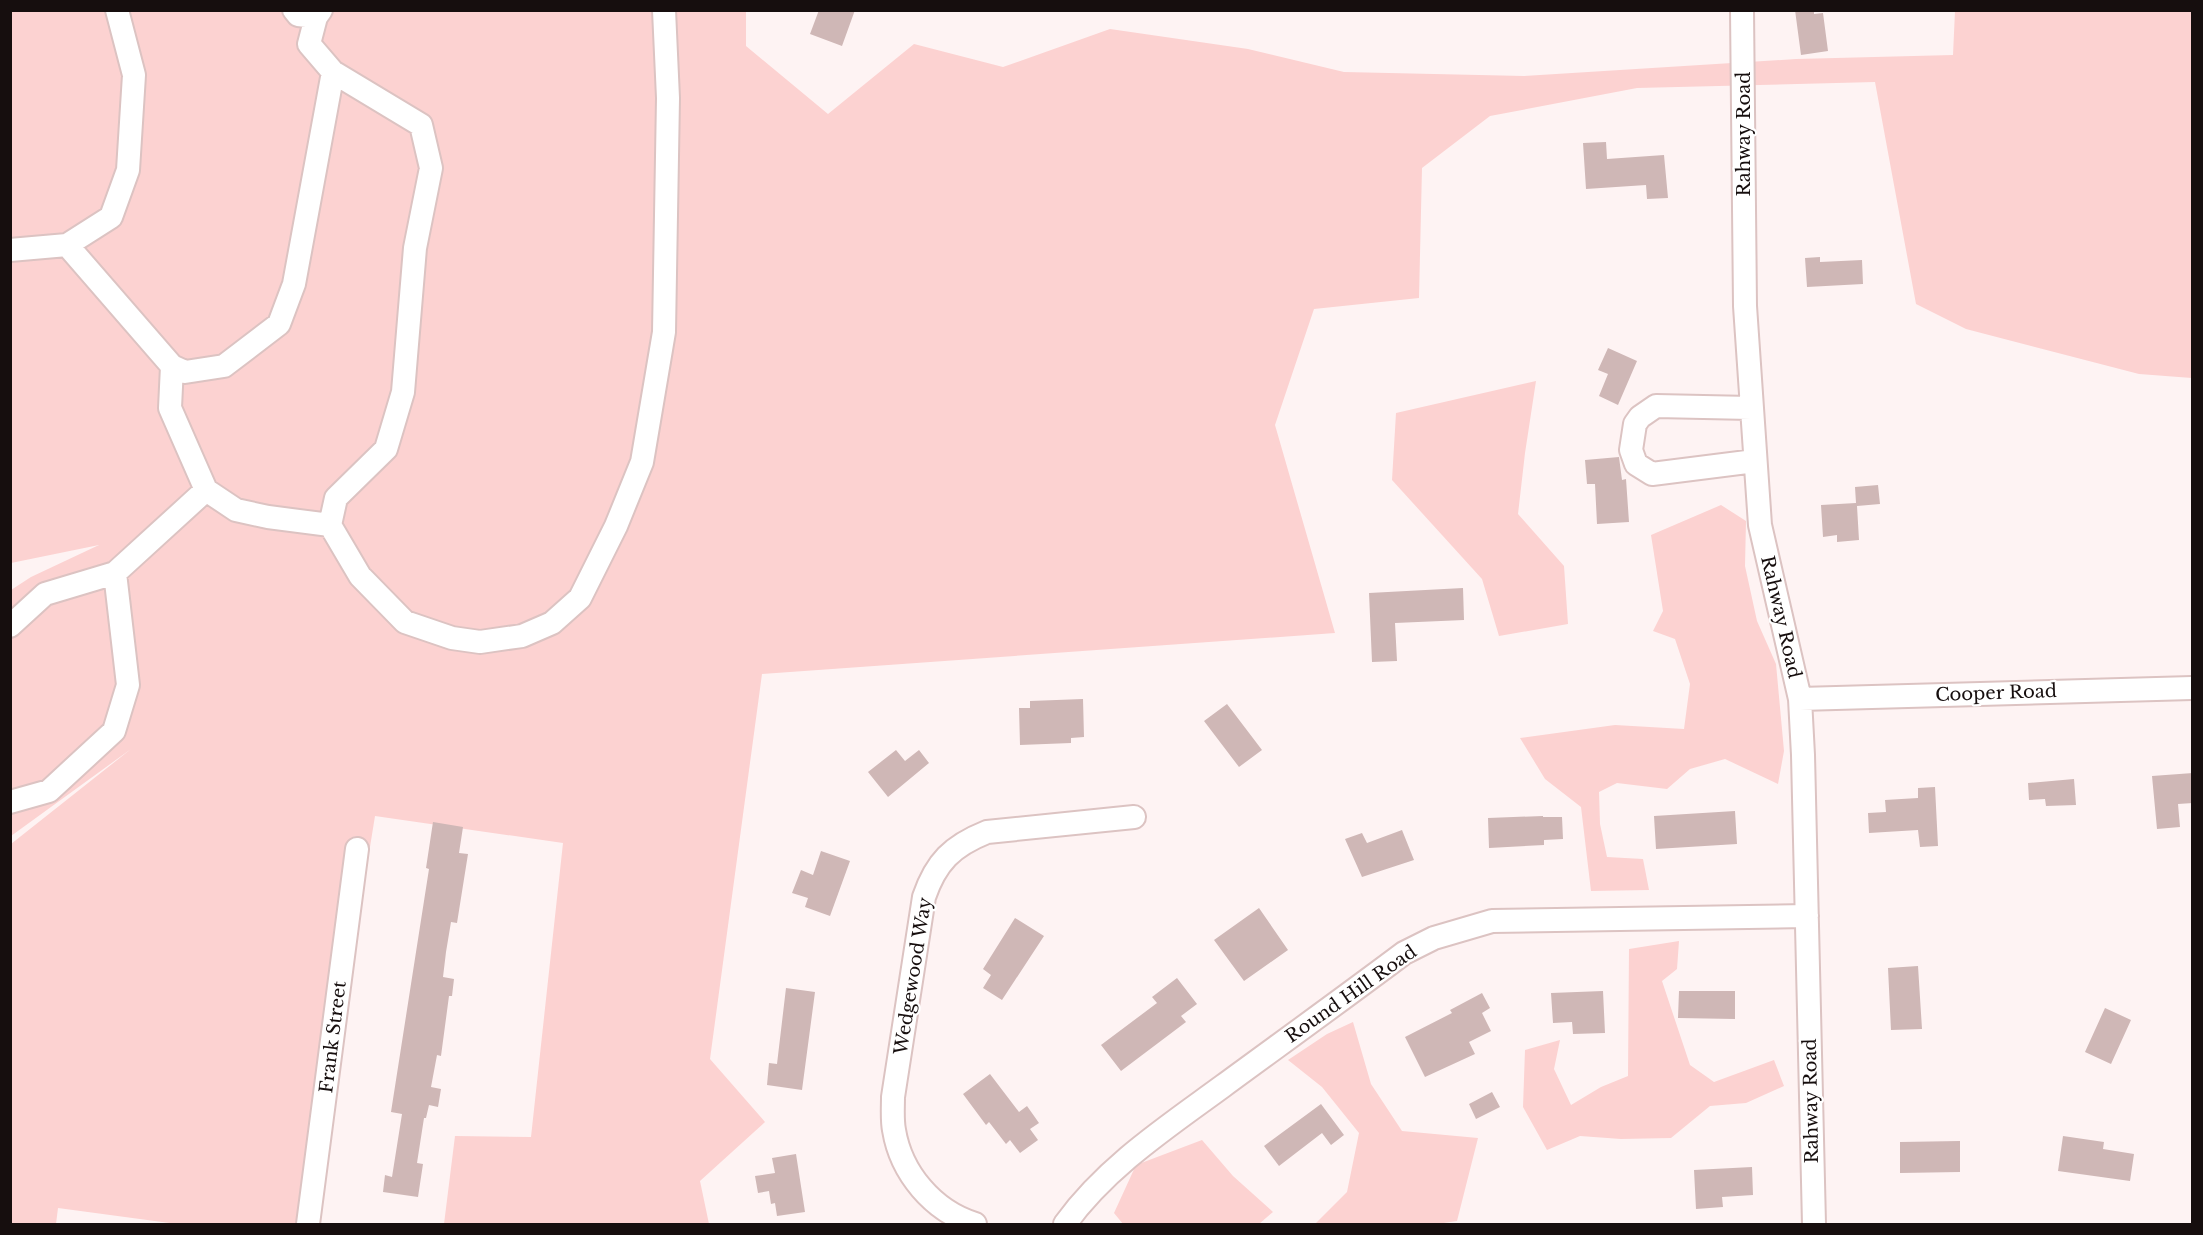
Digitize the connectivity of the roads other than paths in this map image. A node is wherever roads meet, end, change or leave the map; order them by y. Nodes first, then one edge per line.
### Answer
1 (117, 10) edge
2 (664, 10) edge
3 (1742, 10) edge
4 (310, 13) edge
5 (333, 72) junction
6 (68, 245) junction
7 (10, 250) edge
8 (172, 366) junction
9 (1751, 408) junction
10 (1755, 461) junction
11 (206, 490) junction
12 (330, 525) junction
13 (115, 573) junction
14 (10, 626) edge
15 (2193, 688) edge
16 (1800, 699) junction
17 (10, 802) edge
18 (1134, 817) dead end
19 (357, 849) dead end
20 (1807, 916) junction
21 (308, 1224) edge
22 (975, 1224) edge
23 (1065, 1224) edge
24 (1814, 1224) edge

1 - 6 street
2 - 12 street
3 - 9 street, Rahway Road
4 - 5 street
5 - 8 street
5 - 12 street
6 - 7 street
6 - 8 street
8 - 11 street
9 - 10 street, Rahway Road
9 - 10 street
10 - 16 street, Rahway Road
11 - 12 street
11 - 13 street
13 - 14 street
13 - 17 street
15 - 16 street, Cooper Road
16 - 20 street, Rahway Road
18 - 22 street, Wedgewood Way
19 - 21 street, Frank Street
20 - 23 street, Round Hill Road
20 - 24 street, Rahway Road

